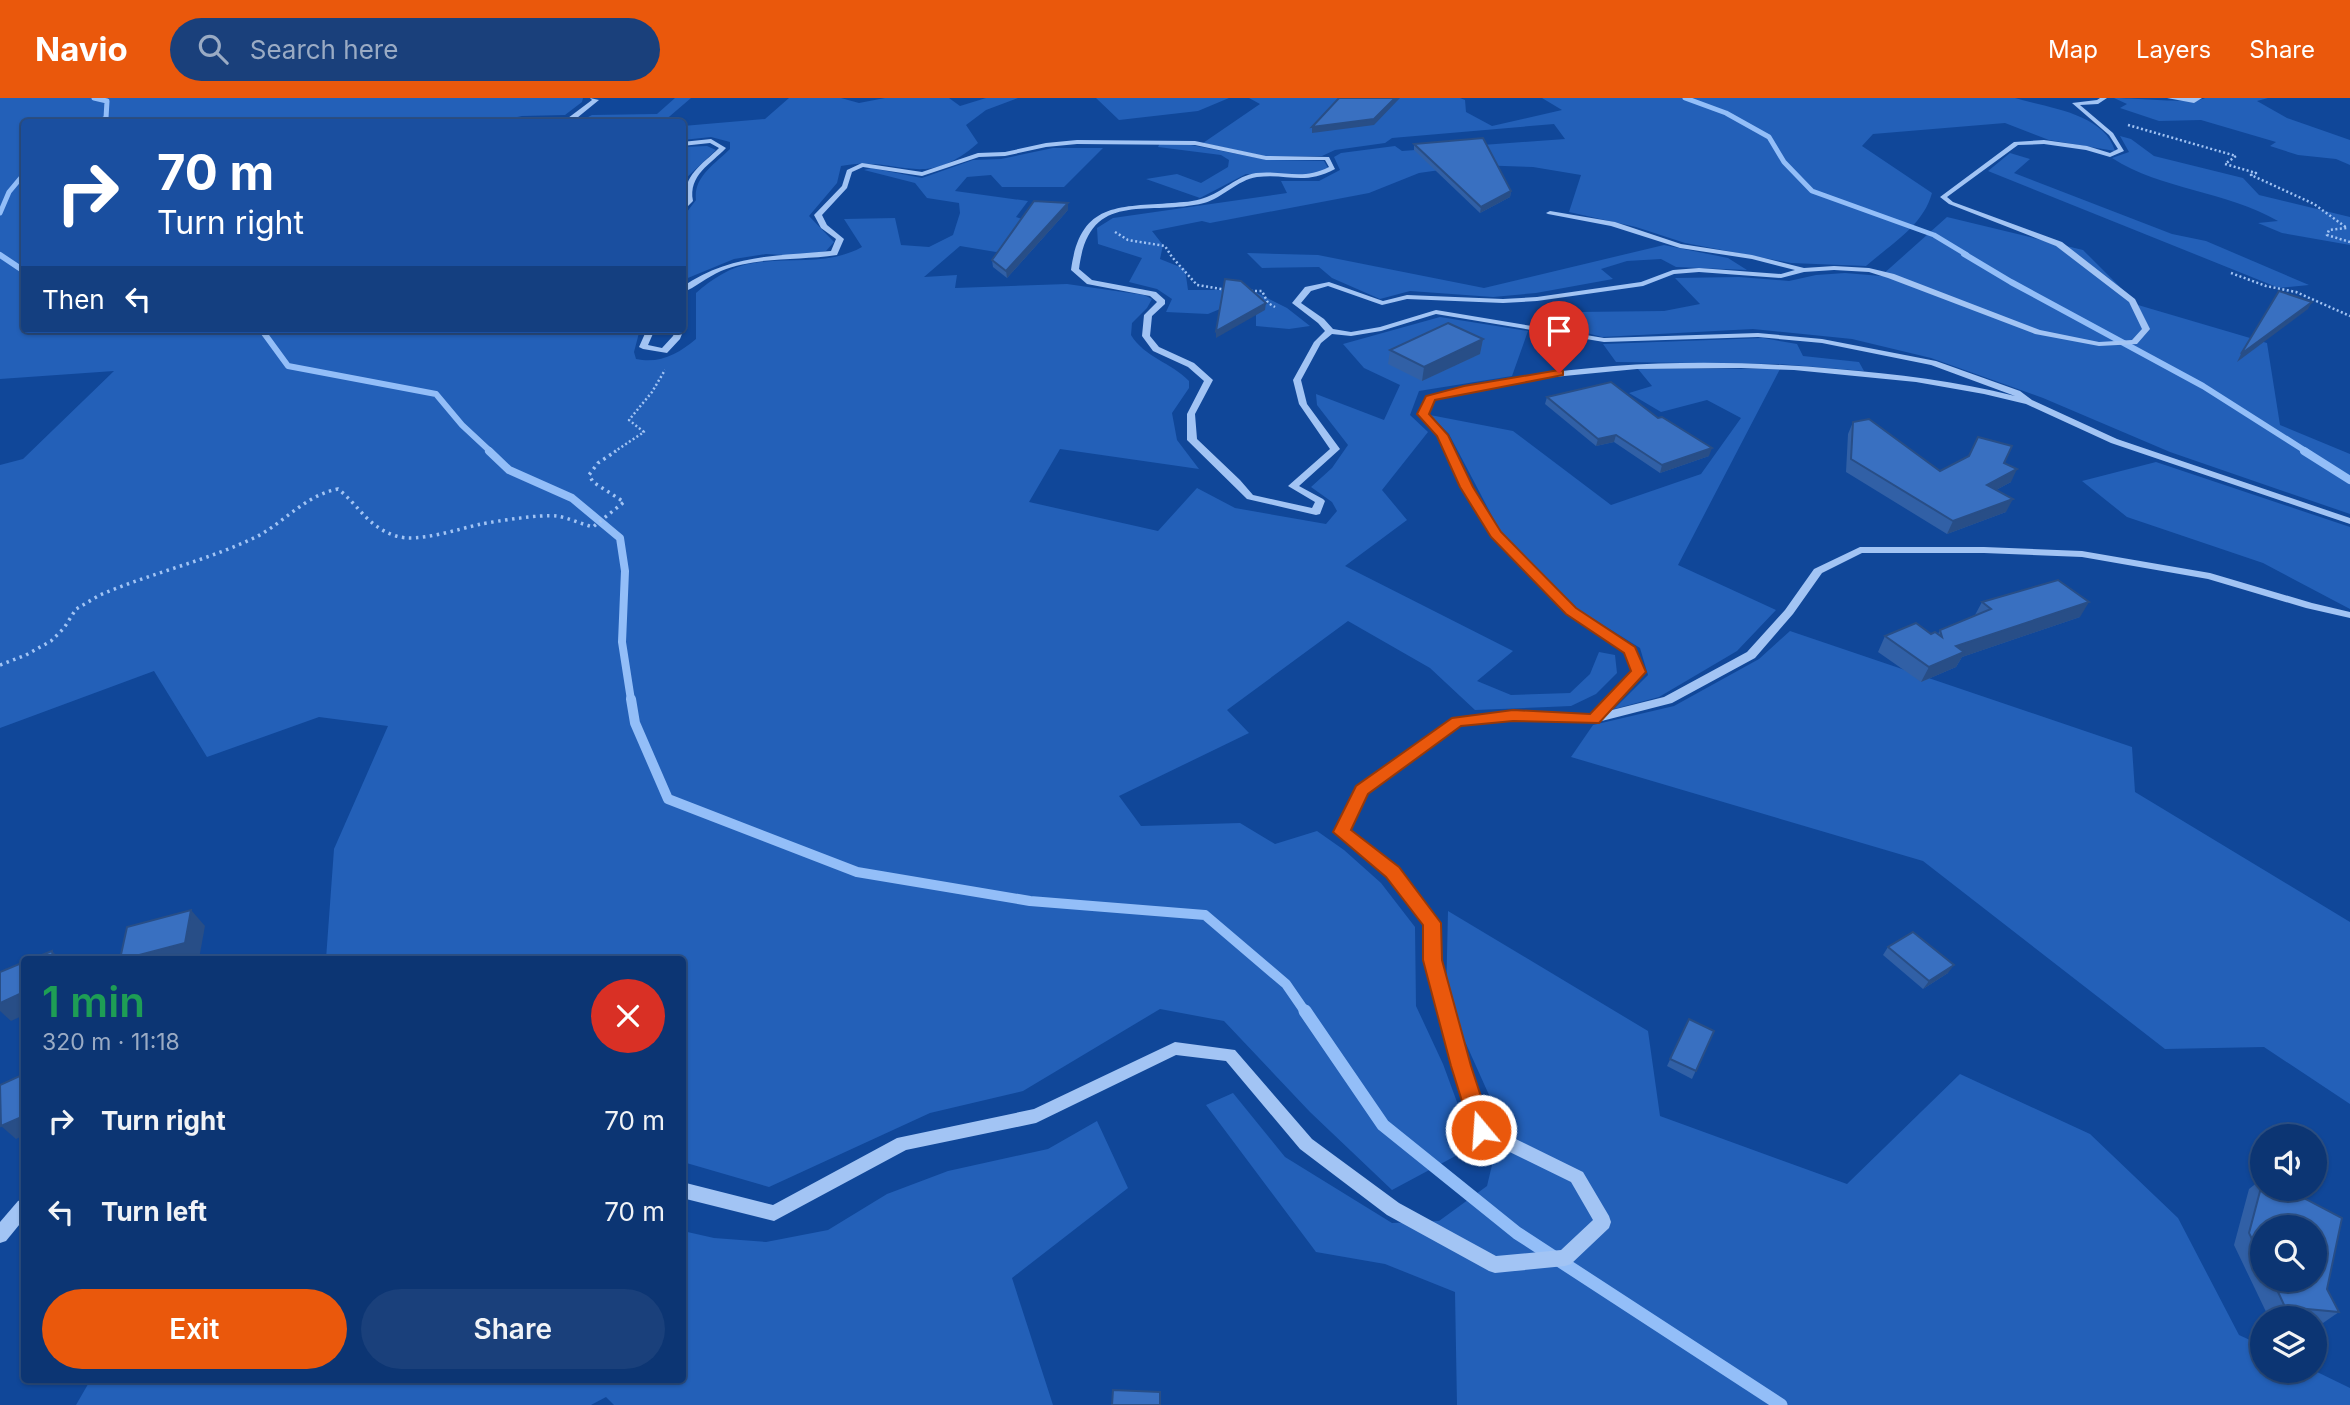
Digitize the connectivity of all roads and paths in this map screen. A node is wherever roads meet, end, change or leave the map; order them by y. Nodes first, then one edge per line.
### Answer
1 (593, 98) edge
2 (2104, 98) edge
3 (2170, 98) edge
4 (2199, 98) edge
5 (570, 119) edge
6 (2118, 123) dead end
7 (686, 144) edge
8 (686, 206) edge
9 (1550, 213) dead end
10 (1086, 232) junction
11 (2350, 242) edge
12 (1804, 270) junction
13 (2231, 273) dead end
14 (686, 288) edge
15 (1230, 290) edge
16 (1241, 290) edge
17 (1280, 309) dead end
18 (2350, 316) edge
19 (1330, 331) junction
20 (649, 333) edge
21 (678, 333) edge
22 (664, 351) junction
23 (2029, 402) junction
24 (2350, 521) edge
25 (2350, 615) edge
26 (0, 665) edge
27 (1594, 719) junction
28 (686, 1191) edge
29 (21, 1210) edge
30 (0, 1235) edge

1 - 5 street
2 - 12 street
3 - 4 street
6 - 11 path
7 - 8 street
9 - 12 street
10 - 14 street
10 - 15 path
10 - 19 street
12 - 19 street
13 - 18 path
16 - 17 path
19 - 23 street
20 - 22 street
21 - 22 street
22 - 26 path
23 - 24 street
23 - 27 street
25 - 27 street
27 - 28 street
29 - 30 street

